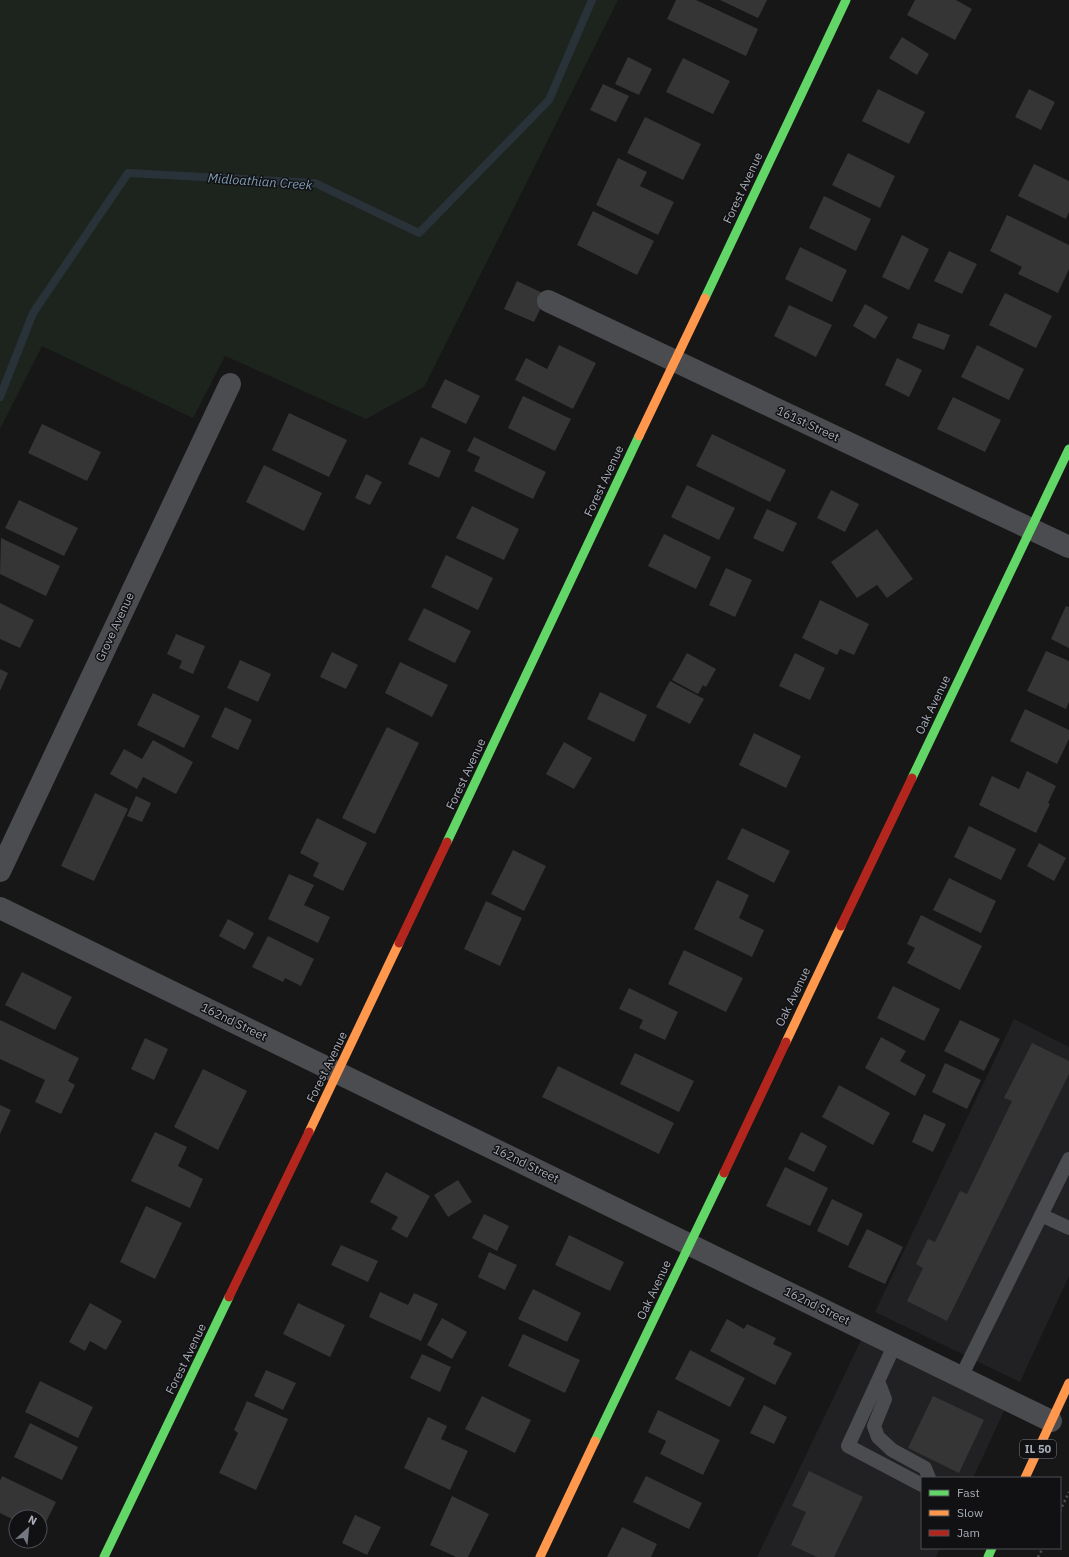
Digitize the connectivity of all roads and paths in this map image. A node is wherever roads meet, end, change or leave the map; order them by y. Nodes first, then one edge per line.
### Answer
1 (846, 0) edge
2 (548, 301) dead end
3 (674, 361) junction
4 (230, 384) dead end
5 (1069, 449) edge
6 (1031, 529) junction
7 (1069, 548) edge
8 (0, 871) edge
9 (0, 908) edge
10 (337, 1073) junction
11 (1069, 1158) edge
12 (1041, 1215) junction
13 (1069, 1228) edge
14 (689, 1244) junction
15 (895, 1344) junction
16 (961, 1377) junction
17 (878, 1381) junction
18 (1069, 1383) edge
19 (1051, 1421) junction
20 (929, 1477) edge
21 (1025, 1477) edge
22 (921, 1483) edge
23 (1069, 1492) edge
24 (1061, 1509) edge
25 (104, 1557) edge
26 (540, 1557) edge

1 - 3 street, Forest Avenue
2 - 3 street, 161st Street
3 - 6 street, 161st Street
3 - 10 street, Forest Avenue
4 - 8 street, Grove Avenue
5 - 6 street, Oak Avenue
6 - 7 street, 161st Street
6 - 14 street, Oak Avenue
9 - 10 street, 162nd Street
10 - 14 street, 162nd Street
10 - 25 street, Forest Avenue
11 - 12 lane
12 - 13 lane
12 - 16 lane
14 - 15 street, 162nd Street
14 - 26 street, Oak Avenue
15 - 16 street, 162nd Street
15 - 17 lane
16 - 19 street, 162nd Street
17 - 20 lane
17 - 22 lane
18 - 19 street, IL 50
19 - 21 street, IL 50
23 - 24 path

